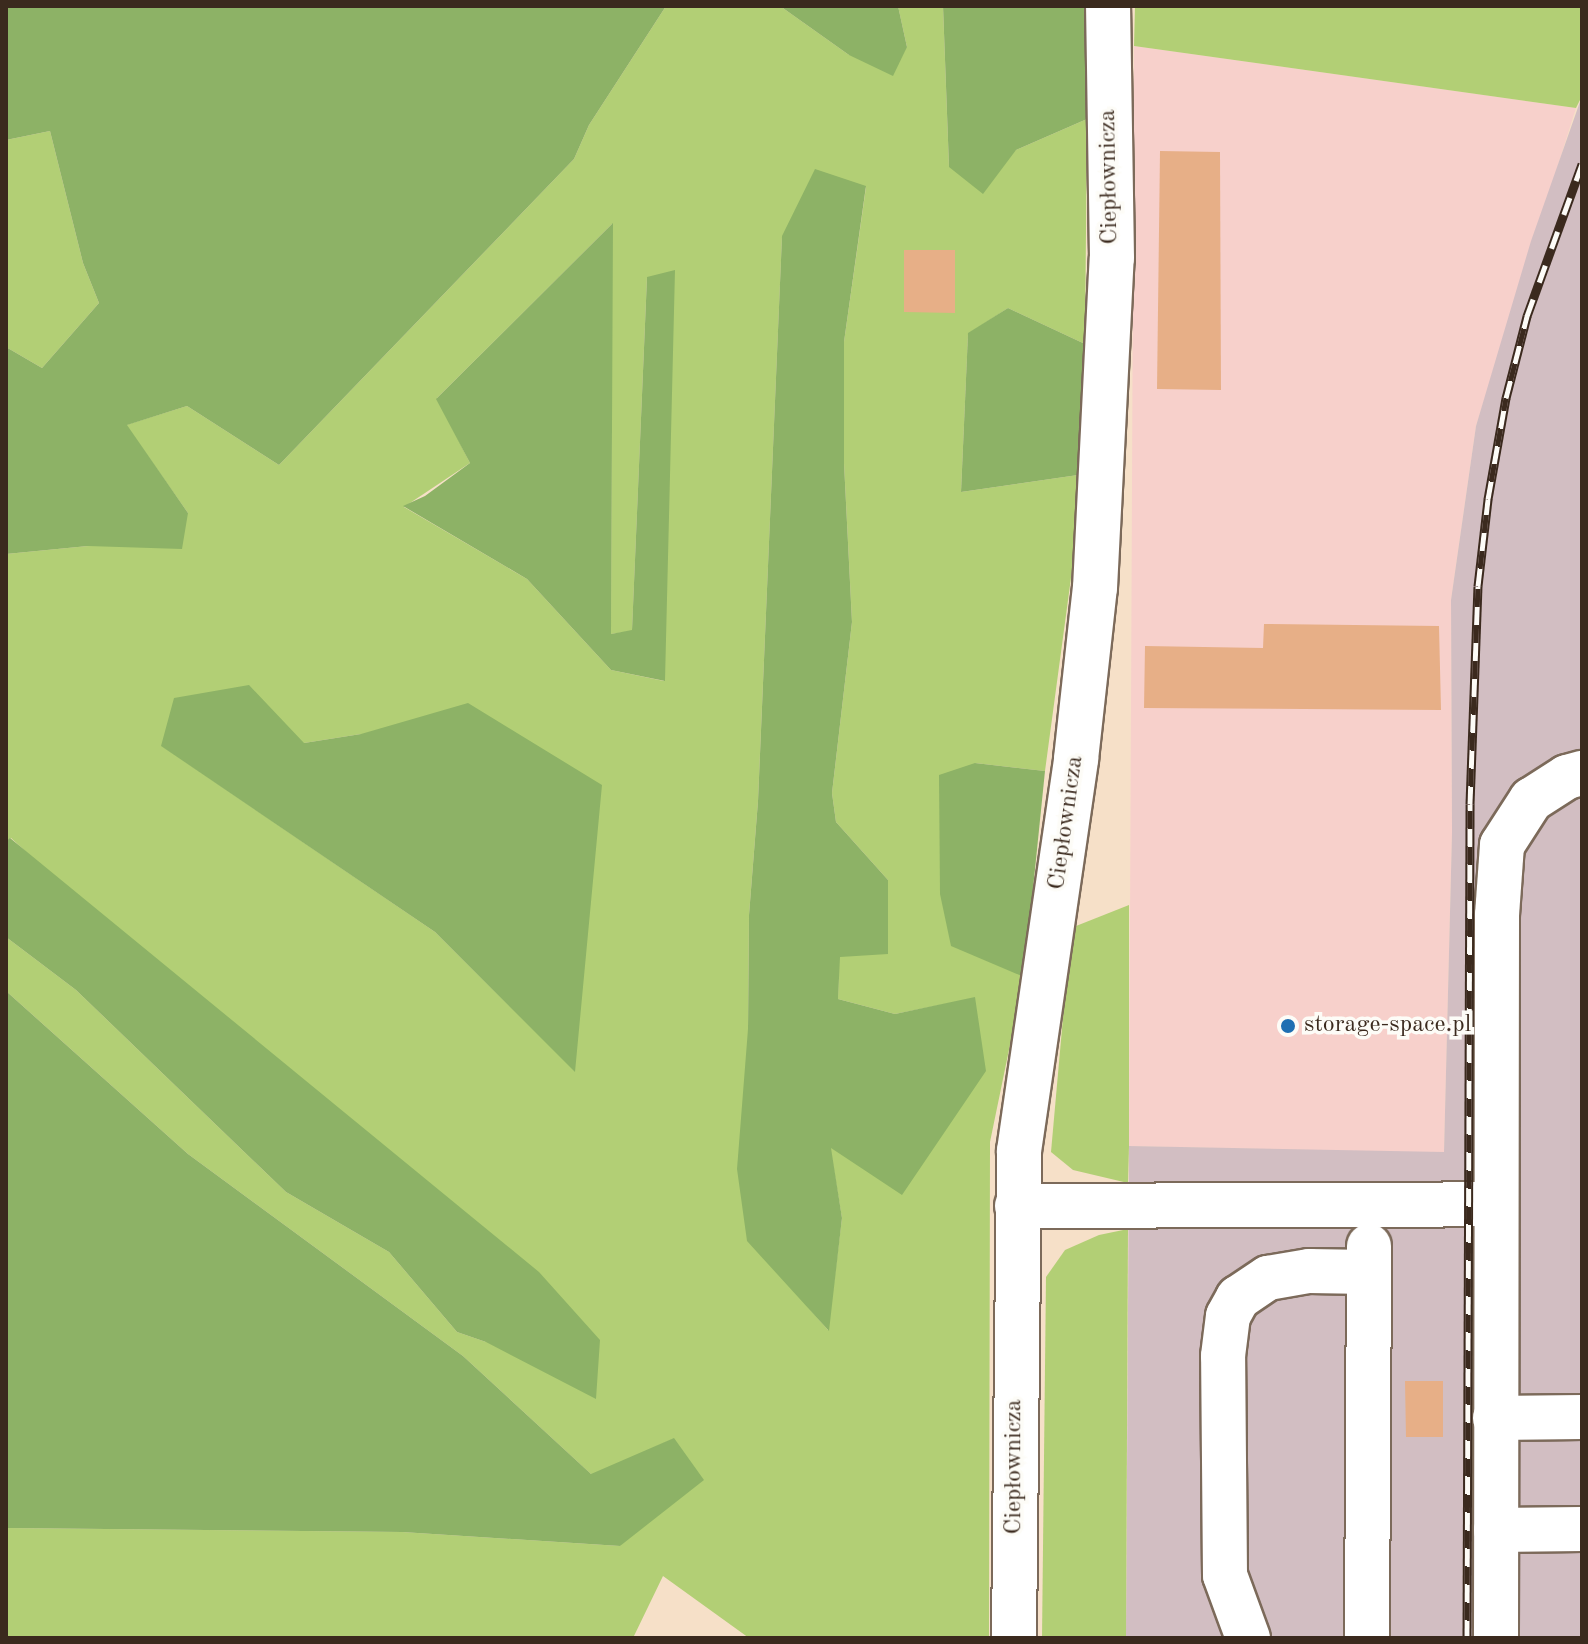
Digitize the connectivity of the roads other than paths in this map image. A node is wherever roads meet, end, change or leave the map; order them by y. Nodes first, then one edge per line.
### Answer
1 (1108, 6) edge
2 (1582, 773) edge
3 (1496, 1204) junction
4 (1017, 1206) junction
5 (1582, 1417) edge
6 (1495, 1418) junction
7 (1582, 1529) edge
8 (1496, 1530) junction
9 (1014, 1638) edge
10 (1248, 1638) edge
11 (1367, 1638) edge
12 (1496, 1638) edge

1 - 4 street, Ciepłownicza
2 - 3 street
3 - 4 street
3 - 6 street
4 - 9 street, Ciepłownicza
5 - 6 street
6 - 8 street
7 - 8 street
8 - 12 street
10 - 11 street

